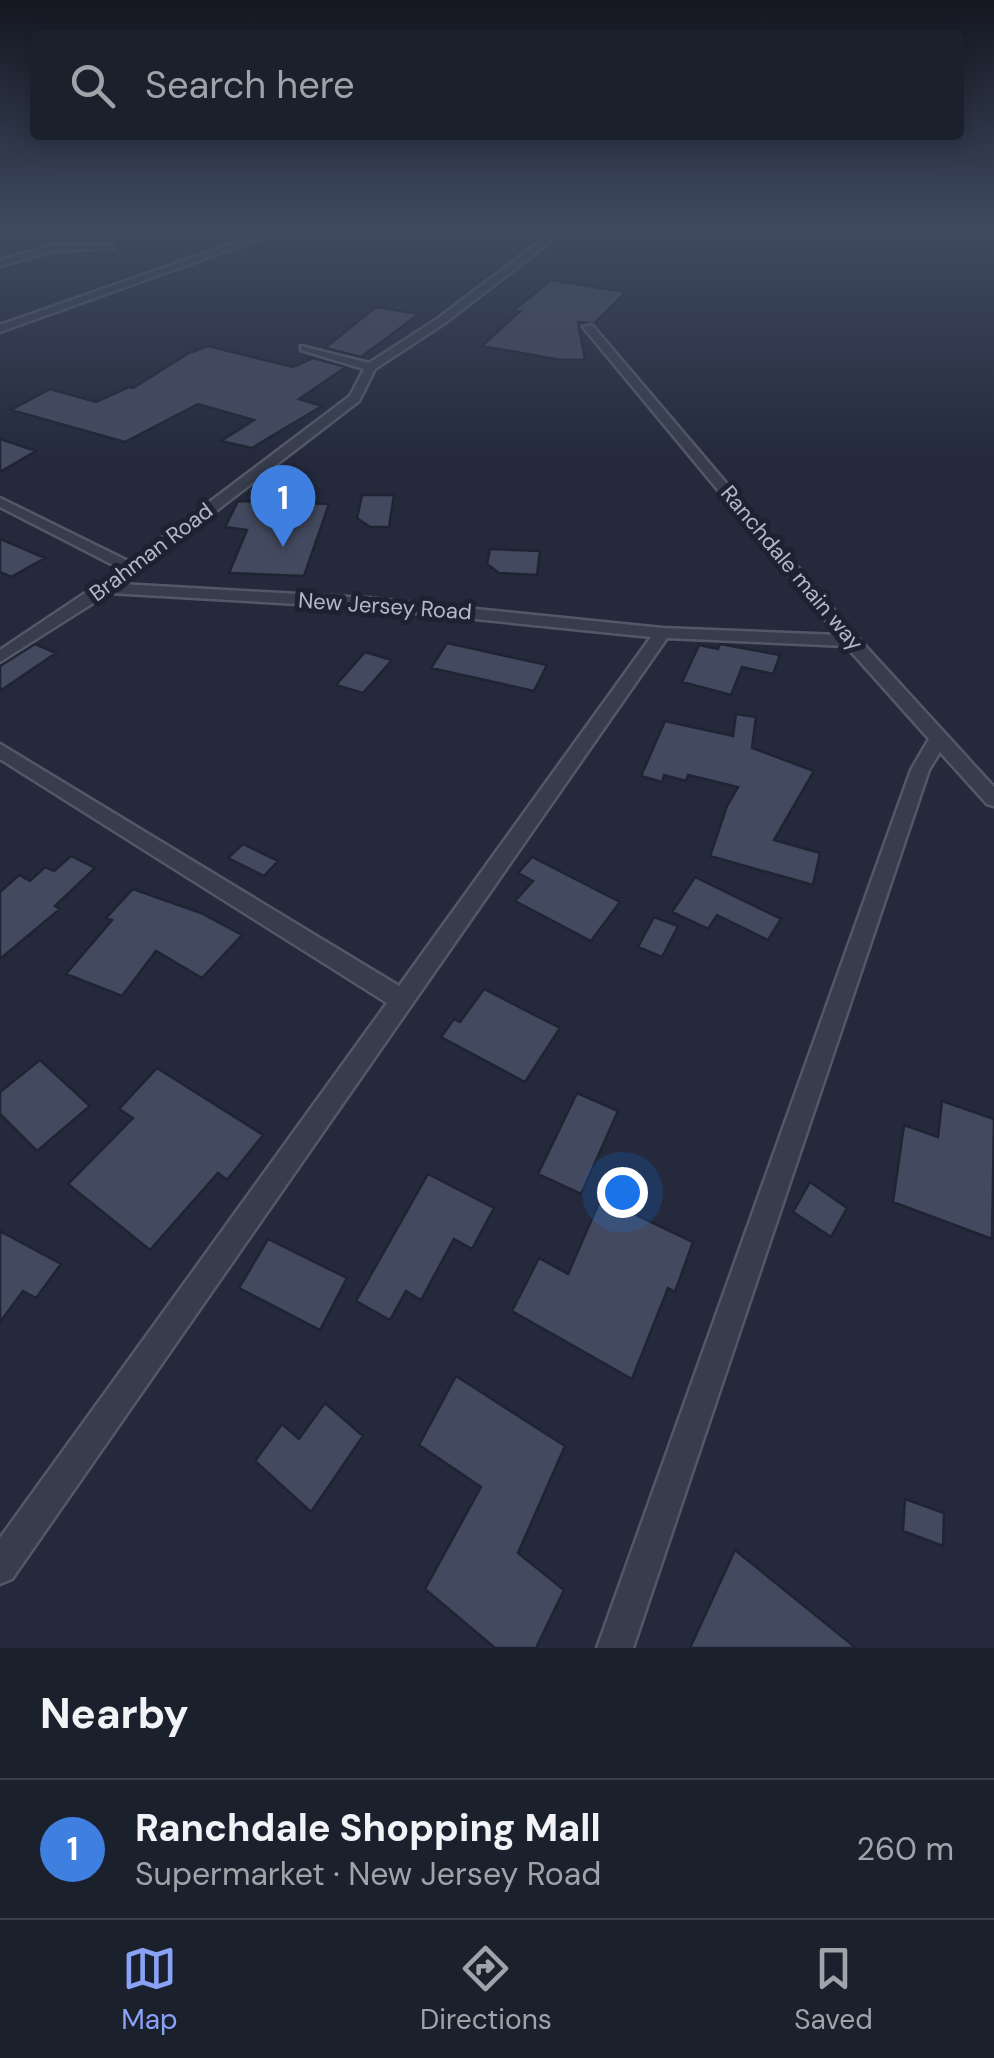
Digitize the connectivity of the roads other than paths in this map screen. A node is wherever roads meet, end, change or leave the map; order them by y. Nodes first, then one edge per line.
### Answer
1 (70, 304) edge
2 (460, 304) edge
3 (0, 328) edge
4 (592, 329) dead end
5 (306, 348) dead end
6 (370, 367) junction
7 (0, 502) edge
8 (130, 568) junction
9 (106, 588) junction
10 (662, 633) junction
11 (852, 641) junction
12 (0, 657) edge
13 (940, 737) junction
14 (0, 750) edge
15 (994, 799) edge
16 (400, 999) junction
17 (0, 1567) edge
18 (615, 1648) edge

1 - 3 street
2 - 6 street, Brahman Road
4 - 11 street, Ranchdale main way
5 - 6 street
6 - 8 street, Brahman Road
7 - 8 street
8 - 9 street, Brahman Road
9 - 10 street, New Jersey Road
9 - 12 street, Brahman Road
10 - 11 street, New Jersey Road
10 - 16 street
11 - 13 street, Ranchdale main way
13 - 15 street, Ranchdale main way
13 - 18 street
14 - 16 street
16 - 17 street

